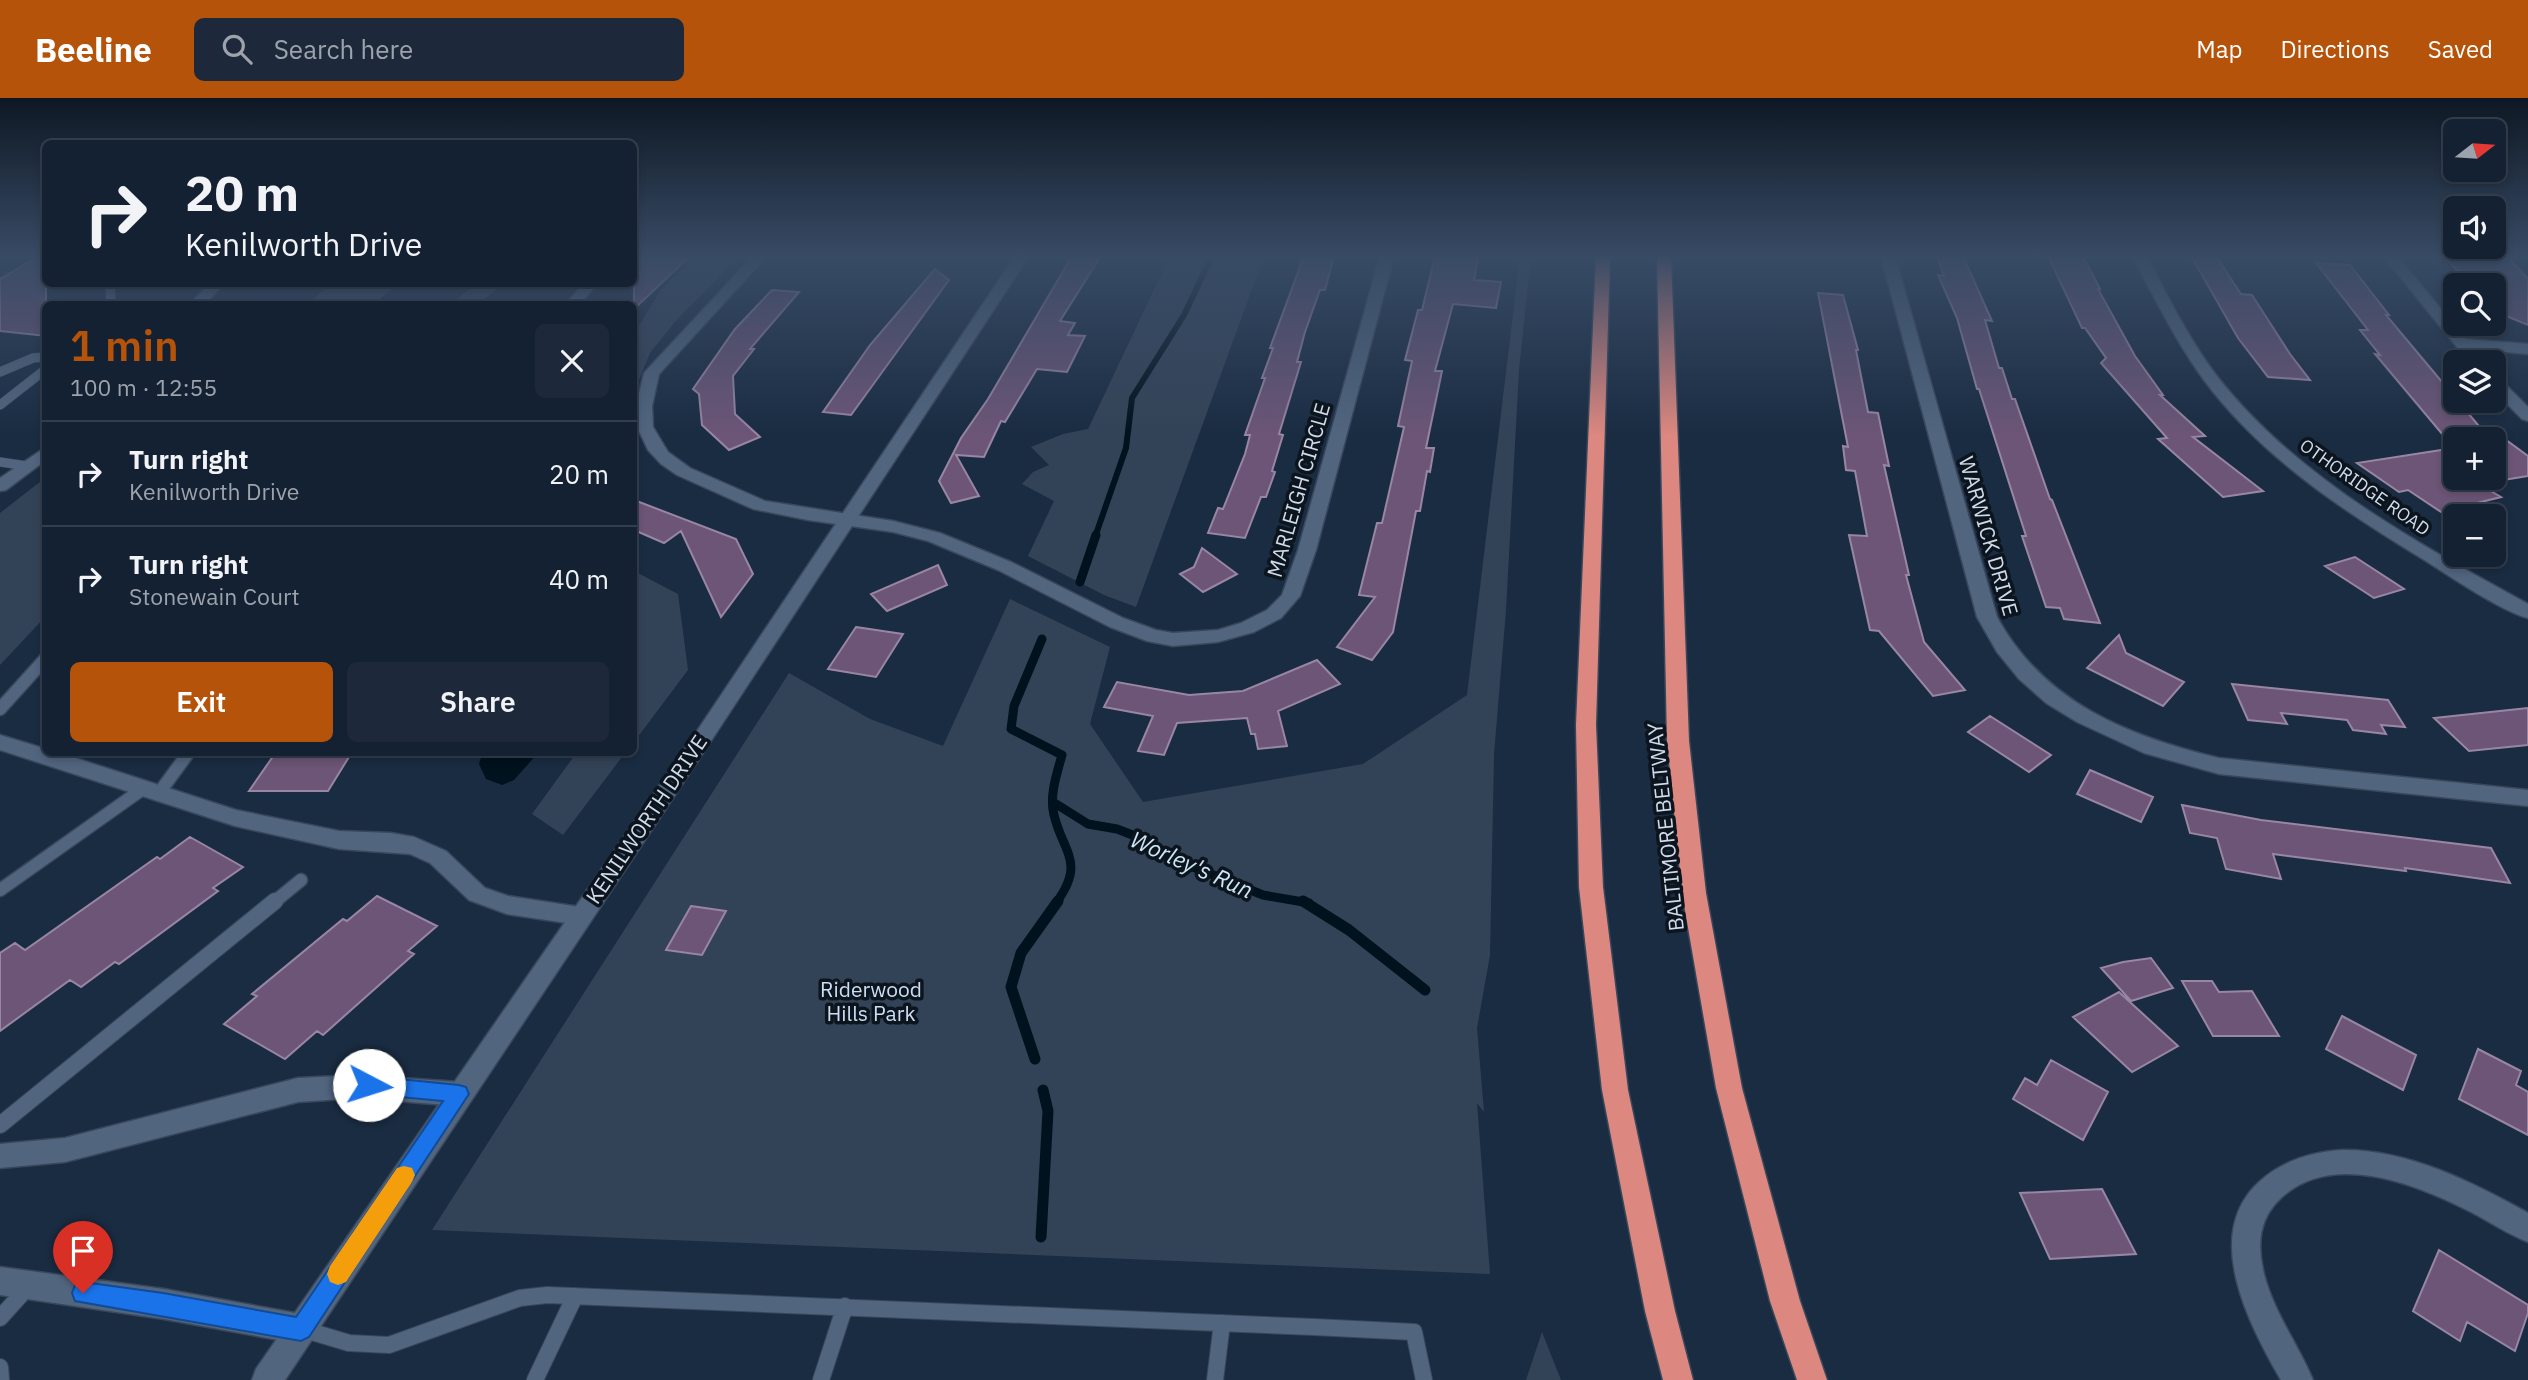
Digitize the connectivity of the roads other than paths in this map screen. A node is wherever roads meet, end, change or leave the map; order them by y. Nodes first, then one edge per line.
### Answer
1 (705, 316) edge
2 (982, 316) edge
3 (1371, 316) edge
4 (1602, 316) edge
5 (1666, 316) edge
6 (1904, 316) edge
7 (2172, 316) edge
8 (2440, 316) edge
9 (2462, 343) junction
10 (2528, 349) edge
11 (2468, 350) edge
12 (42, 357) edge
13 (0, 372) edge
14 (42, 372) edge
15 (2506, 394) edge
16 (0, 405) edge
17 (638, 406) edge
18 (2528, 416) edge
19 (42, 455) edge
20 (0, 462) edge
21 (27, 466) junction
22 (0, 486) edge
23 (847, 519) junction
24 (2528, 612) edge
25 (42, 662) edge
26 (0, 709) edge
27 (0, 742) edge
28 (42, 755) edge
29 (44, 756) edge
30 (185, 756) edge
31 (151, 790) junction
32 (2528, 798) edge
33 (301, 880) dead end
34 (0, 890) edge
35 (580, 916) junction
36 (459, 1094) junction
37 (0, 1125) edge
38 (0, 1156) edge
39 (2528, 1228) edge
40 (0, 1281) edge
41 (29, 1285) junction
42 (575, 1296) junction
43 (845, 1306) junction
44 (0, 1318) edge
45 (1222, 1323) junction
46 (301, 1329) junction
47 (0, 1367) edge
48 (1, 1380) edge
49 (267, 1380) edge
50 (535, 1380) edge
51 (821, 1380) edge
52 (1214, 1380) edge
53 (1424, 1380) edge
54 (1678, 1380) edge
55 (1812, 1380) edge
56 (2298, 1380) edge

1 - 17 street
2 - 23 street, KENILWORTH DRIVE
3 - 23 street, MARLEIGH CIRCLE
4 - 54 highway
5 - 55 highway, BALTIMORE BELTWAY
6 - 32 street, WARWICK DRIVE
7 - 24 street, OTHORIDGE ROAD
8 - 9 street
9 - 10 street
9 - 11 street
12 - 13 lane
14 - 16 lane
15 - 18 street
17 - 23 street, MARLEIGH CIRCLE
19 - 21 street
20 - 21 lane
21 - 22 street
23 - 35 street, KENILWORTH DRIVE
25 - 26 lane
27 - 28 street
29 - 31 street
30 - 31 lane
31 - 34 lane
31 - 35 street
33 - 37 lane
35 - 36 street, KENILWORTH DRIVE
36 - 38 street
36 - 46 street, KENILWORTH DRIVE
39 - 56 street
40 - 41 street
41 - 44 lane
41 - 46 street
42 - 43 lane
42 - 46 lane
42 - 50 lane
43 - 45 lane
43 - 51 lane
45 - 52 lane
45 - 53 lane
46 - 49 street, KENILWORTH DRIVE
47 - 48 lane

